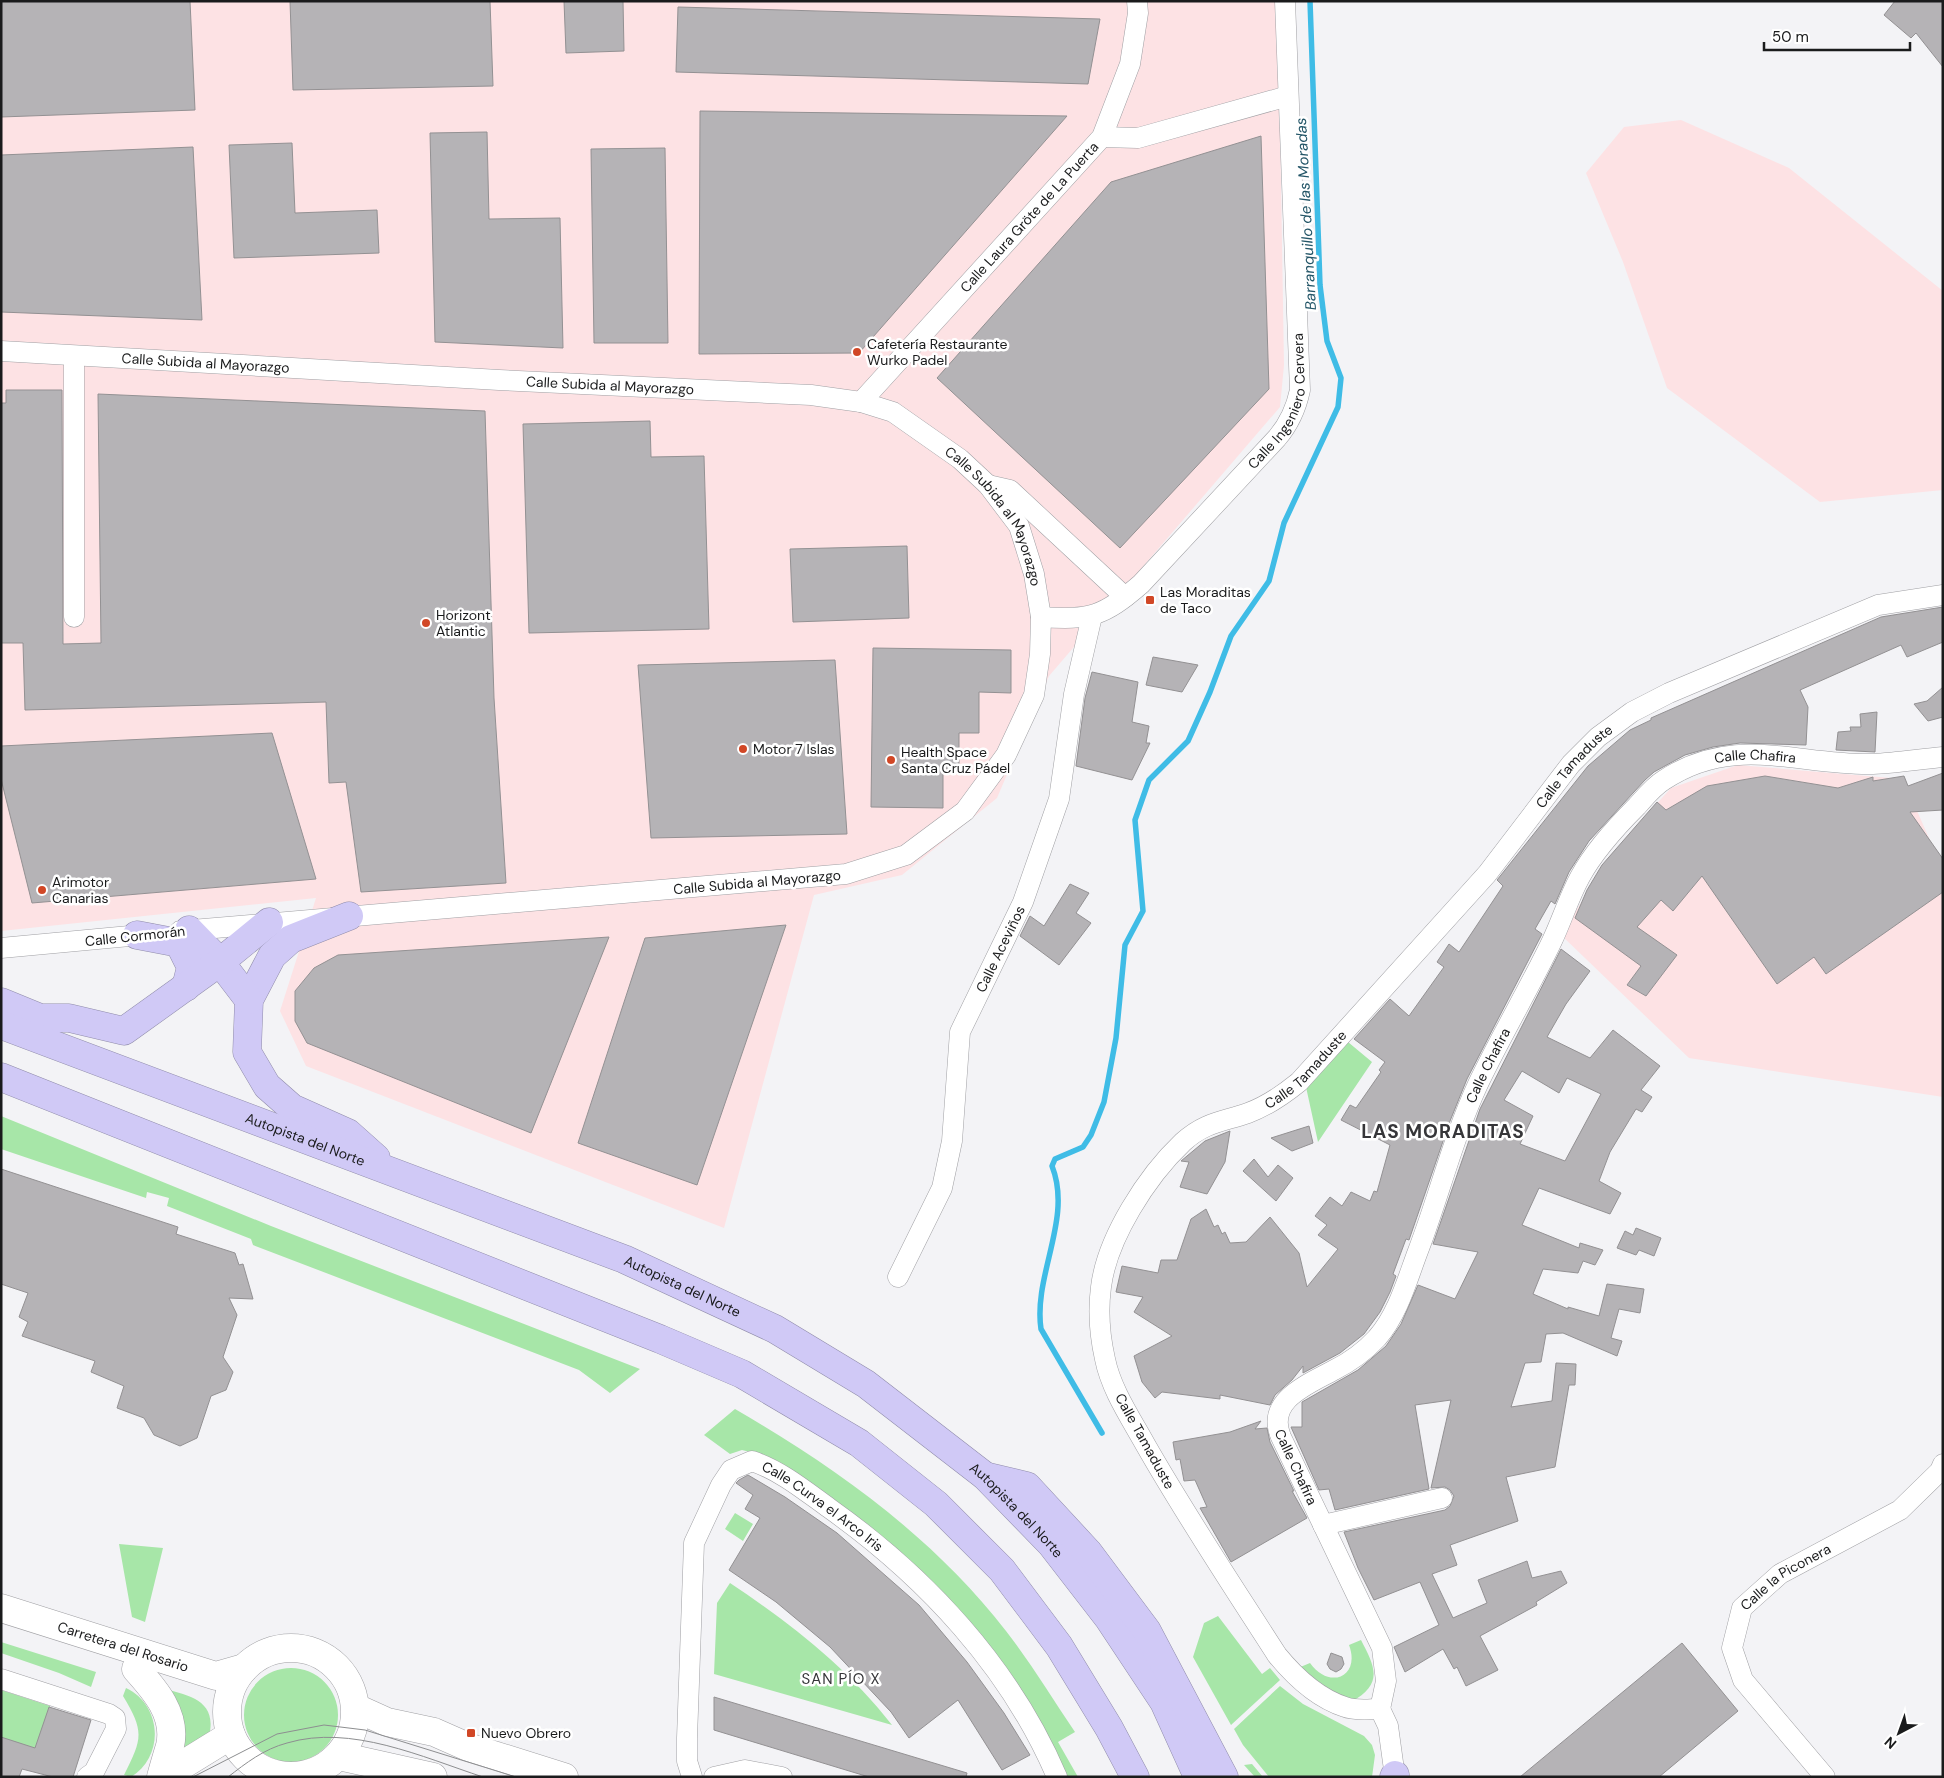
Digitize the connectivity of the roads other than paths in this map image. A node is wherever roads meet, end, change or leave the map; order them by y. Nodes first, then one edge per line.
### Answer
1 (1136, 1) edge
2 (1285, 1) edge
3 (1288, 96) junction
4 (1102, 137) junction
5 (1, 351) edge
6 (74, 356) junction
7 (861, 402) junction
8 (988, 485) junction
9 (1943, 595) edge
10 (1125, 597) junction
11 (1092, 616) junction
12 (74, 617) dead end
13 (1041, 617) junction
14 (1943, 757) edge
15 (349, 916) junction
16 (269, 922) junction
17 (189, 930) junction
18 (137, 935) junction
19 (1, 948) edge
20 (220, 962) junction
21 (186, 987) junction
22 (248, 1000) junction
23 (1, 1002) edge
24 (1, 1025) edge
25 (1, 1077) edge
26 (390, 1170) junction
27 (898, 1276) dead end
28 (1943, 1464) edge
29 (986, 1476) junction
30 (1442, 1498) dead end
31 (1323, 1525) junction
32 (1, 1608) edge
33 (1, 1627) edge
34 (244, 1668) junction
35 (136, 1669) junction
36 (1, 1679) edge
37 (227, 1708) junction
38 (356, 1708) junction
39 (1380, 1709) junction
40 (231, 1735) junction
41 (339, 1756) junction
42 (374, 1770) edge
43 (257, 1773) edge
44 (1395, 1776) edge
45 (88, 1777) edge
46 (162, 1777) edge
47 (433, 1777) edge
48 (564, 1777) edge
49 (692, 1777) edge
50 (714, 1777) edge
51 (782, 1777) edge
52 (1057, 1777) edge
53 (1135, 1777) edge
54 (1198, 1777) edge
55 (1224, 1777) edge
56 (1825, 1777) edge

1 - 4 street, Calle Laura Gröte de La Puerta
2 - 3 street, Calle Ingeniero Cervera
3 - 4 street
3 - 10 street, Calle Ingeniero Cervera
4 - 7 street, Calle Laura Gröte de La Puerta
5 - 6 street, Calle Subida al Mayorazgo
6 - 7 street, Calle Subida al Mayorazgo
6 - 12 street
7 - 8 street, Calle Subida al Mayorazgo
8 - 10 street
8 - 13 street, Calle Subida al Mayorazgo
9 - 39 street, Calle Tamaduste
10 - 11 street, Calle Ingeniero Cervera
11 - 13 street, Calle Ingeniero Cervera
11 - 27 street, Calle Aceviños
13 - 15 street, Calle Subida al Mayorazgo
14 - 31 street, Calle Chafira
15 - 16 street, Calle Subida al Mayorazgo
15 - 22 highway
16 - 17 street, Calle Cormorán
16 - 20 highway
17 - 18 street, Calle Cormorán
17 - 20 highway
18 - 19 street, Calle Cormorán
18 - 21 highway
20 - 21 highway
20 - 22 highway
21 - 23 highway
22 - 26 highway
24 - 26 highway, Autopista del Norte
25 - 53 highway
26 - 29 highway, Autopista del Norte
28 - 56 street, Calle la Piconera
29 - 54 highway, Autopista del Norte
29 - 55 highway
30 - 31 street
31 - 39 street, Calle Chafira
32 - 34 main road, Carretera del Rosario
33 - 35 main road, Carretera del Rosario
34 - 37 main road
34 - 38 main road
35 - 37 main road, Carretera del Rosario
35 - 46 main road
36 - 45 street
37 - 40 main road
38 - 41 main road
38 - 48 main road
39 - 44 street
40 - 43 main road
40 - 46 main road
41 - 42 main road
41 - 43 main road
42 - 47 main road
49 - 52 street, Calle Curva el Arco Iris
50 - 51 street

